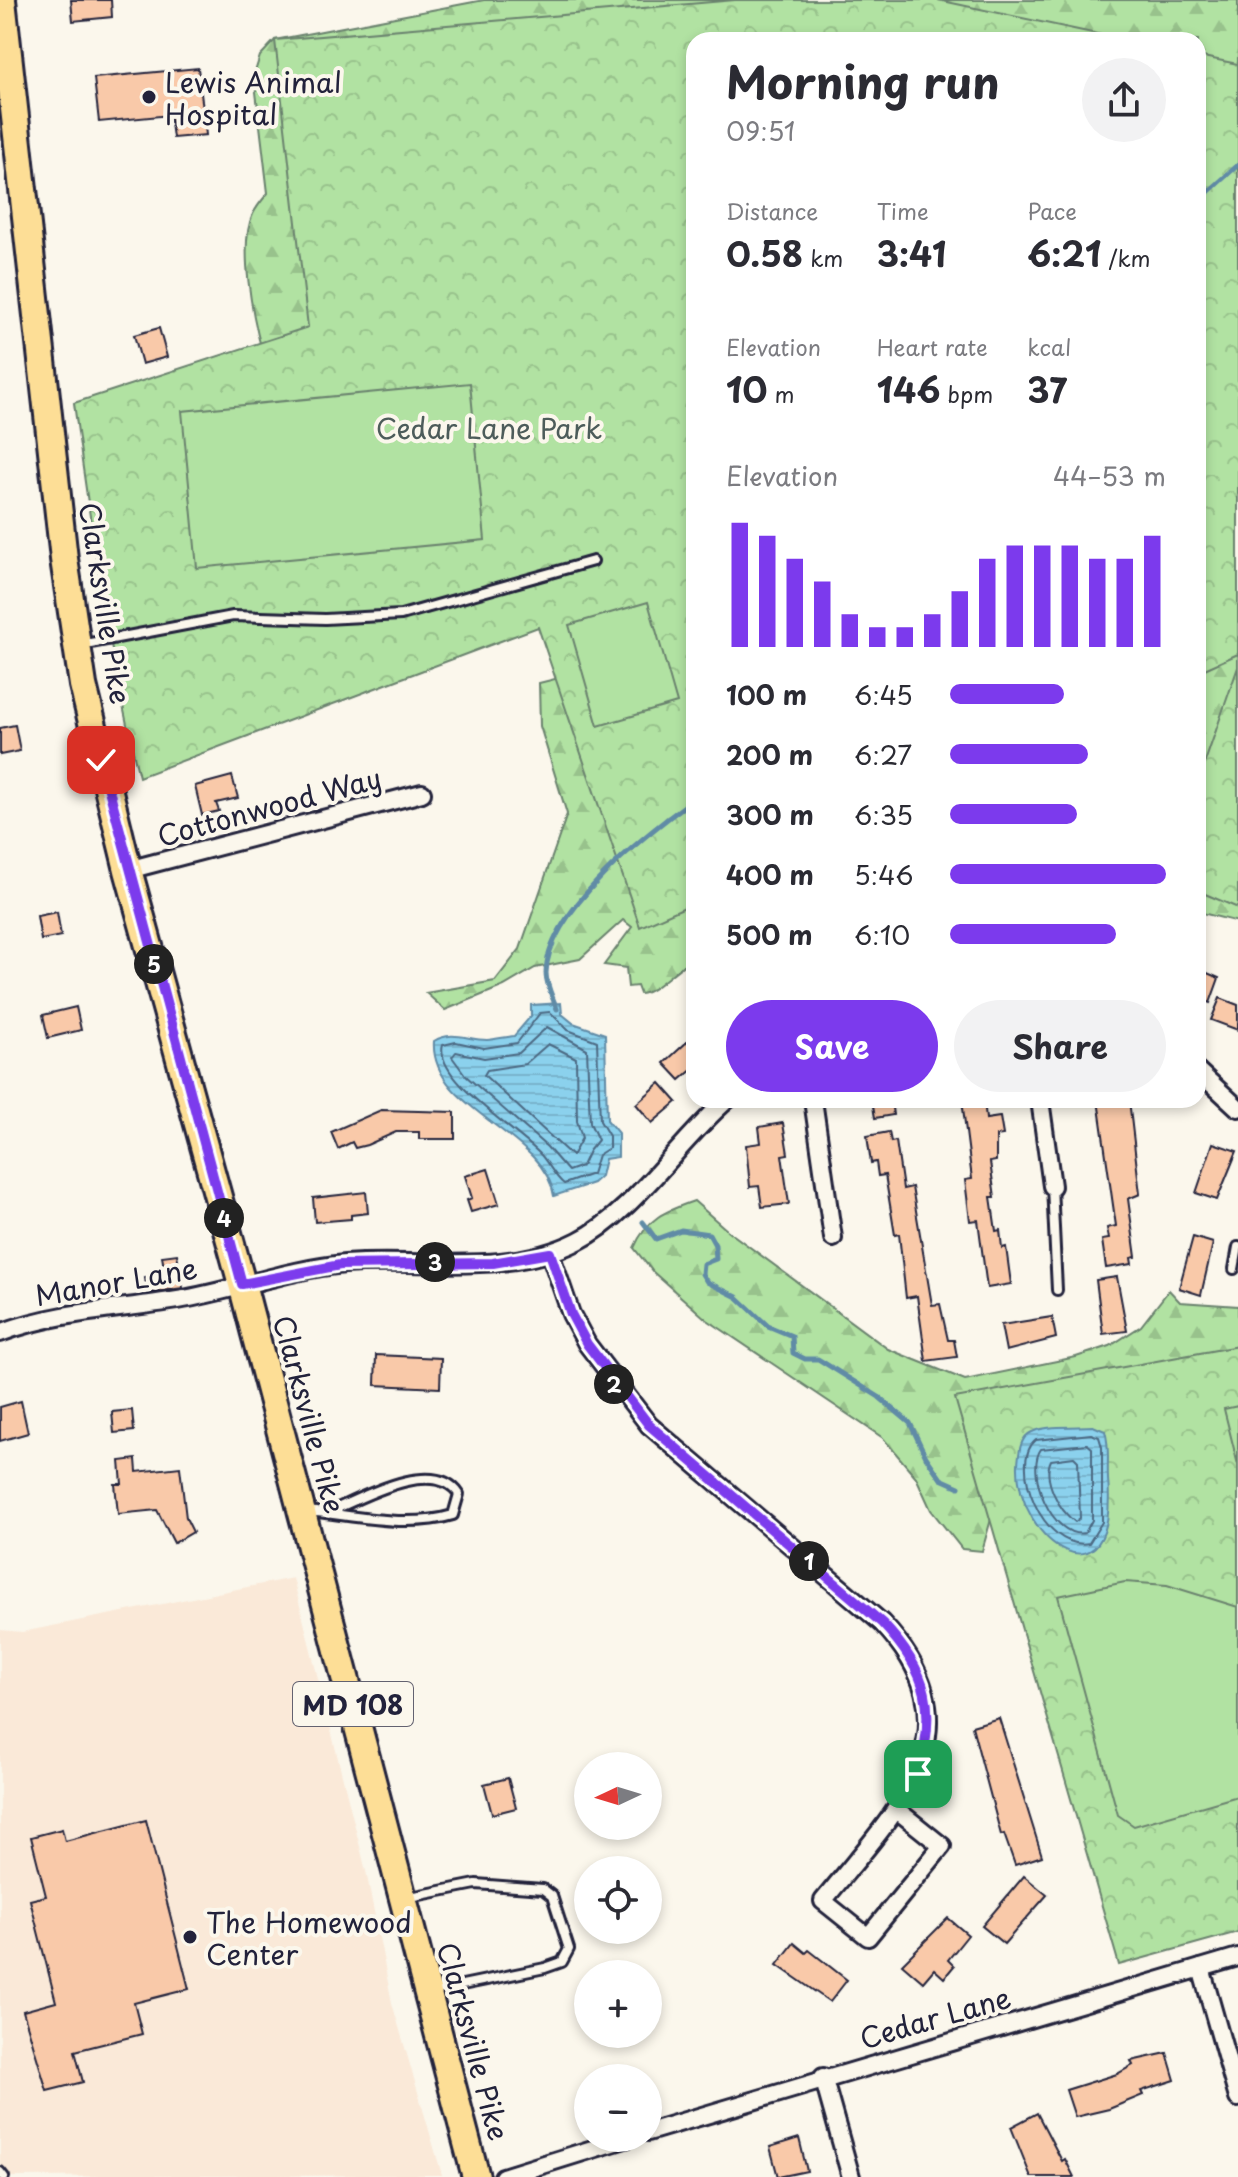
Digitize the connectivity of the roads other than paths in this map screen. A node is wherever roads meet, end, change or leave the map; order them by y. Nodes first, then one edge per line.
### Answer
1 (2, 0) edge
2 (593, 561) dead end
3 (76, 646) junction
4 (422, 793) dead end
5 (128, 870) junction
6 (1206, 1078) edge
7 (718, 1108) edge
8 (814, 1108) edge
9 (1041, 1108) edge
10 (1238, 1108) edge
11 (1052, 1186) joint
12 (833, 1238) dead end
13 (1238, 1247) edge
14 (550, 1253) junction
15 (1234, 1269) dead end
16 (242, 1284) junction
17 (1057, 1290) dead end
18 (0, 1333) edge
19 (315, 1512) junction
20 (897, 1810) junction
21 (403, 1898) junction
22 (1238, 1957) edge
23 (1201, 1968) junction
24 (428, 1992) junction
25 (823, 2077) junction
26 (1238, 2098) edge
27 (662, 2128) edge
28 (583, 2152) edge
29 (0, 2172) edge
30 (4, 2177) edge
31 (476, 2177) edge
32 (503, 2177) edge
33 (851, 2177) edge

1 - 3 main road, Clarksville Pike / MD 108
2 - 3 lane
3 - 5 main road, Clarksville Pike / MD 108
4 - 5 street, Cottonwood Way
5 - 16 main road, Clarksville Pike / MD 108
6 - 10 street
7 - 14 street, Manor Lane
8 - 12 street
9 - 11 street
11 - 17 lane
13 - 15 lane
14 - 16 street, Manor Lane
14 - 20 street
16 - 18 street, Manor Lane
16 - 19 main road, Clarksville Pike / MD 108
19 - 19 lane
19 - 21 main road, Clarksville Pike / MD 108
20 - 20 street
21 - 24 main road, Clarksville Pike / MD 108
21 - 24 lane
22 - 23 street, Cedar Lane
23 - 25 street, Cedar Lane
23 - 26 street
24 - 31 main road, Clarksville Pike / MD 108
25 - 27 street, Cedar Lane
25 - 33 street
28 - 32 street
29 - 30 lane

